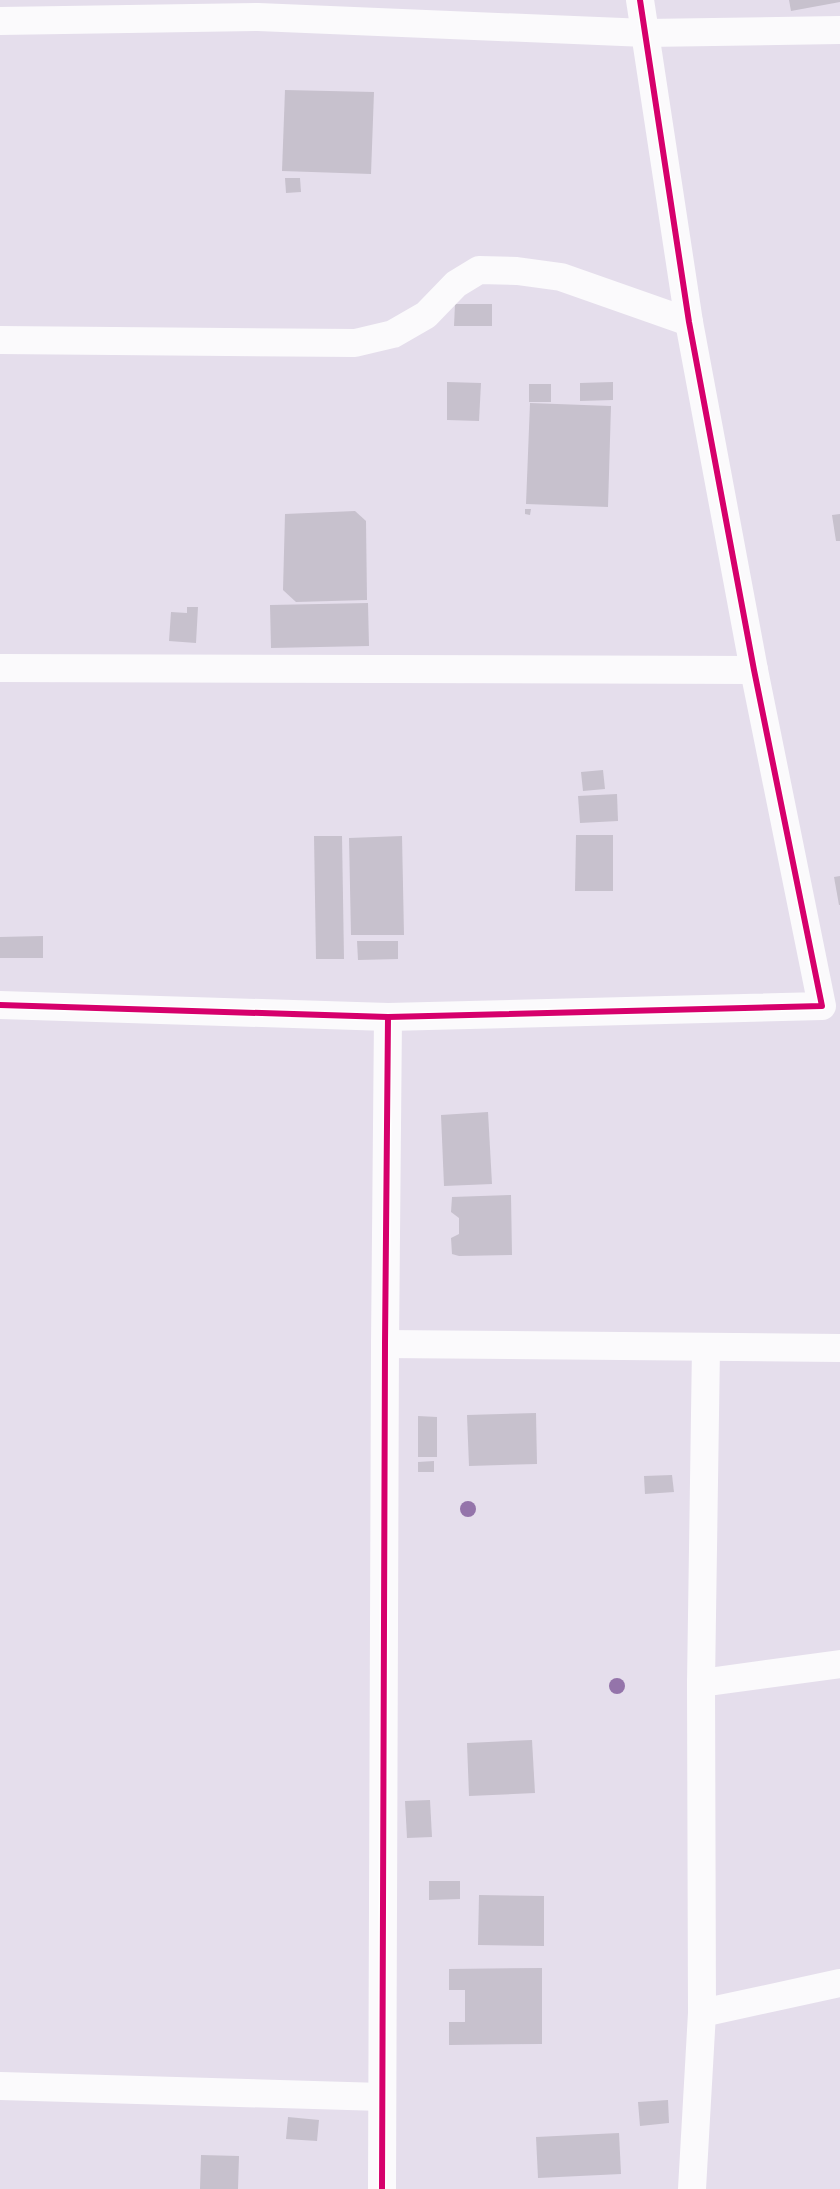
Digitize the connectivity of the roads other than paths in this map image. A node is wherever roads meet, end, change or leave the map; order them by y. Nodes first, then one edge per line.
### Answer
1 (640, 0) edge
2 (258, 9) edge
3 (0, 21) edge
4 (840, 30) edge
5 (646, 33) junction
6 (690, 322) junction
7 (0, 340) edge
8 (0, 668) edge
9 (754, 670) junction
10 (0, 1005) edge
11 (831, 1005) edge
12 (388, 1017) junction
13 (385, 1344) junction
14 (706, 1347) junction
15 (840, 1348) edge
16 (840, 1664) edge
17 (701, 1683) junction
18 (840, 1983) edge
19 (702, 2012) junction
20 (0, 2086) edge
21 (382, 2097) junction
22 (382, 2189) edge
23 (692, 2189) edge

1 - 5 street
2 - 3 street
2 - 5 street
4 - 5 street
5 - 6 street
6 - 7 street
6 - 9 street
8 - 9 street
9 - 11 street
10 - 12 street
11 - 12 street
12 - 13 street
13 - 14 street
13 - 21 street
14 - 15 street
14 - 17 street
16 - 17 street
17 - 19 street
18 - 19 street
19 - 23 street
20 - 21 street
21 - 22 street

